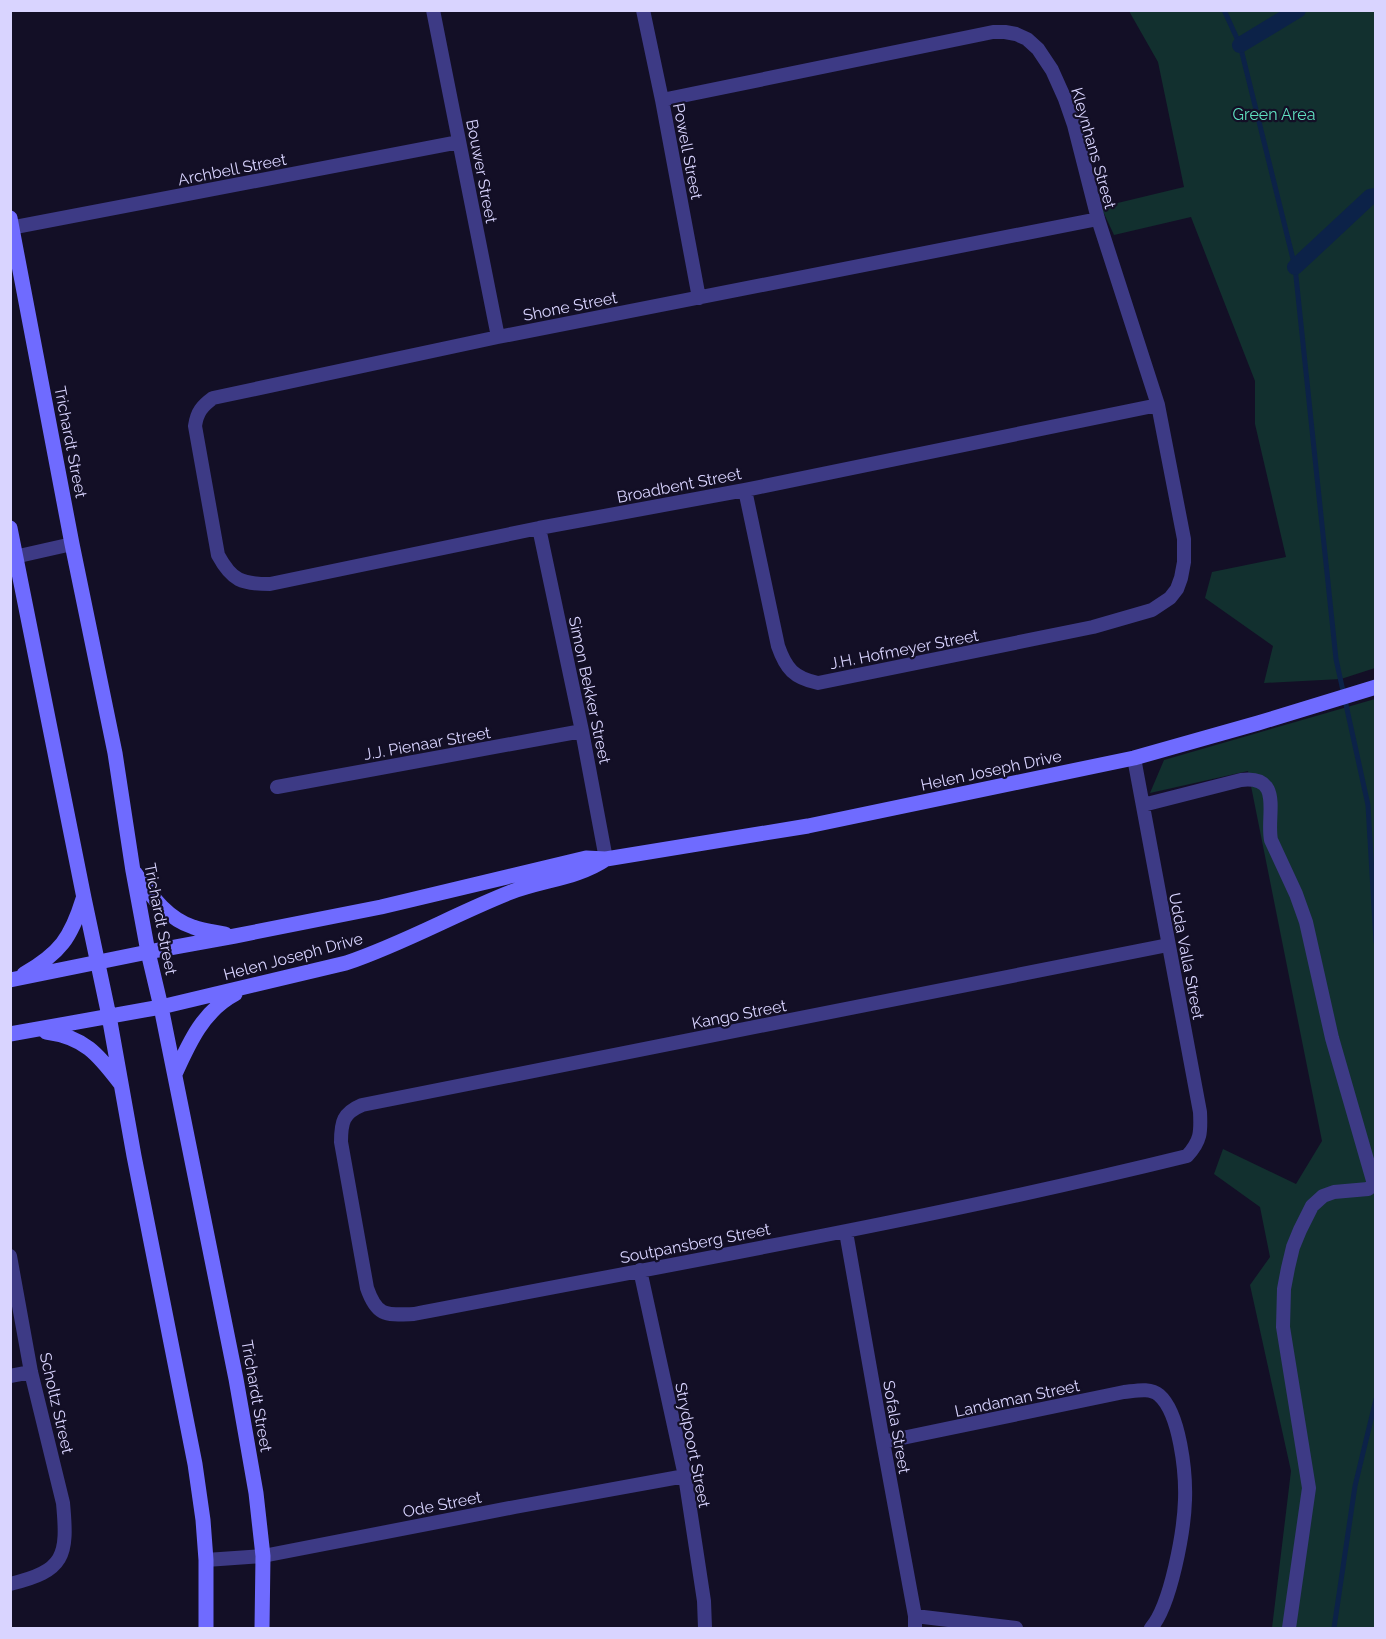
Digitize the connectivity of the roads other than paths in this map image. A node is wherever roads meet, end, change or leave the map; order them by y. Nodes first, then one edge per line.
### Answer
1 (433, 10) edge
2 (643, 10) edge
3 (662, 100) junction
4 (459, 142) junction
5 (1098, 219) junction
6 (11, 224) edge
7 (699, 298) junction
8 (498, 337) junction
9 (1158, 405) junction
10 (744, 490) junction
11 (10, 528) edge
12 (539, 528) junction
13 (72, 544) junction
14 (218, 555) joint
15 (13, 557) edge
16 (1170, 598) joint
17 (1376, 687) edge
18 (582, 731) junction
19 (1134, 758) junction
20 (277, 788) dead end
21 (1143, 805) junction
22 (606, 859) junction
23 (133, 871) junction
24 (84, 898) junction
25 (235, 936) junction
26 (1168, 945) junction
27 (148, 952) junction
28 (98, 963) junction
29 (12, 980) edge
30 (248, 987) junction
31 (161, 1007) junction
32 (109, 1016) junction
33 (35, 1030) junction
34 (10, 1034) edge
35 (175, 1074) junction
36 (122, 1085) junction
37 (340, 1142) joint
38 (1187, 1156) joint
39 (846, 1232) junction
40 (10, 1256) edge
41 (640, 1270) junction
42 (31, 1372) junction
43 (10, 1377) edge
44 (883, 1442) junction
45 (685, 1476) junction
46 (263, 1556) junction
47 (206, 1560) junction
48 (10, 1584) edge
49 (915, 1622) edge
50 (206, 1629) edge
51 (262, 1629) edge
52 (705, 1629) edge
53 (1016, 1629) edge
54 (1151, 1629) edge
55 (1288, 1629) edge

1 - 4 street, Bouwer Street
2 - 3 street, Powell Street
3 - 5 street, Kleynhans Street
3 - 7 street, Powell Street
4 - 6 street, Archbell Street
4 - 8 street, Bouwer Street
5 - 7 street, Shone Street
5 - 9 street, Kleynhans Street
6 - 13 street, Trichardt Street
7 - 8 street, Shone Street
8 - 14 street, Shone Street
9 - 10 street, Broadbent Street
9 - 16 street, Kleynhans Street
10 - 12 street, Broadbent Street
10 - 16 street, J.H. Hofmeyer Street
11 - 15 street
12 - 14 street, Broadbent Street
12 - 18 street, Simon Bekker Street
13 - 15 street
13 - 23 street, Trichardt Street
15 - 24 street
17 - 19 street, Helen Joseph Drive
18 - 20 street, J.J. Pienaar Street
18 - 22 street, Simon Bekker Street
19 - 21 street, Udda Valla Street
19 - 22 street, Helen Joseph Drive
21 - 26 street, Udda Valla Street
21 - 55 street
22 - 25 street, Helen Joseph Drive
22 - 30 street, Helen Joseph Drive
23 - 25 street
23 - 27 street, Trichardt Street
24 - 28 street
24 - 29 street
25 - 27 street, Helen Joseph Drive
26 - 37 street, Kango Street
26 - 38 street, Udda Valla Street
27 - 28 street, Helen Joseph Drive
27 - 31 street, Trichardt Street
28 - 29 street, Helen Joseph Drive
28 - 32 street
30 - 31 street, Helen Joseph Drive
30 - 35 street
31 - 32 street, Helen Joseph Drive
31 - 35 street, Trichardt Street
32 - 33 street, Helen Joseph Drive
32 - 36 street
33 - 34 street, Helen Joseph Drive
33 - 36 street
35 - 46 street, Trichardt Street
36 - 47 street
37 - 41 street, Soutpansberg Street
38 - 39 street, Soutpansberg Street
39 - 41 street, Soutpansberg Street
39 - 44 street, Sofala Street
40 - 42 street, Scholtz Street
41 - 45 street, Strydpoort Street
42 - 43 street
42 - 48 street, Scholtz Street
44 - 49 street, Sofala Street
44 - 54 street, Landaman Street
45 - 46 street, Ode Street
45 - 52 street, Strydpoort Street
46 - 47 street, Ode Street
46 - 51 street, Trichardt Street
47 - 50 street
49 - 53 street

